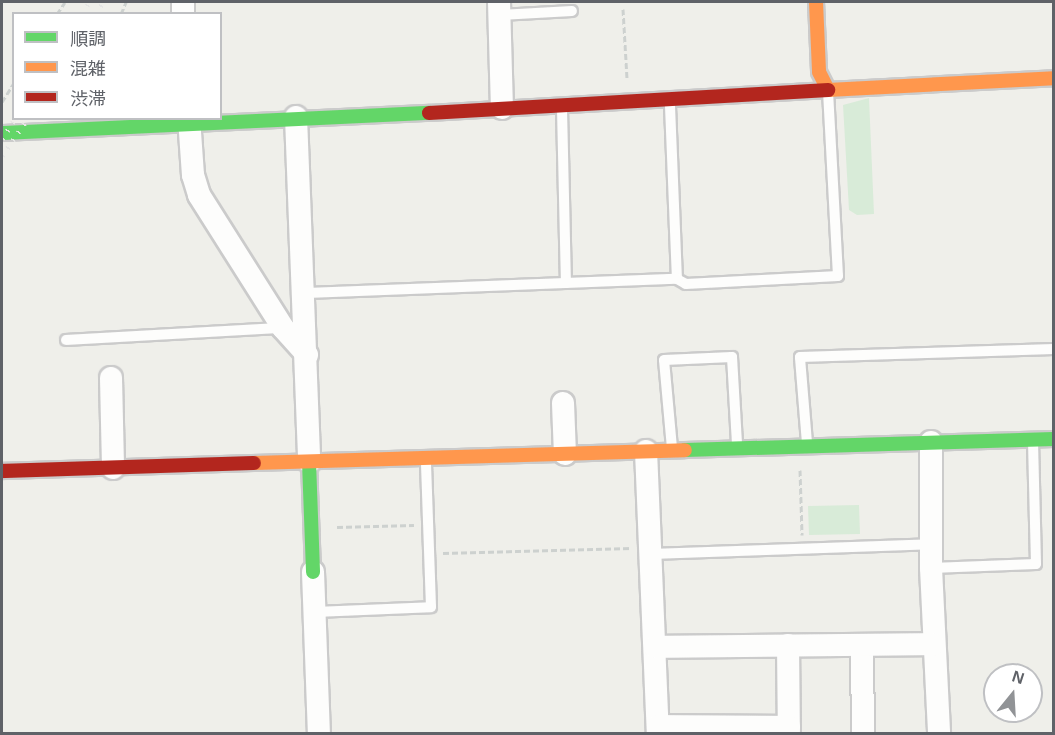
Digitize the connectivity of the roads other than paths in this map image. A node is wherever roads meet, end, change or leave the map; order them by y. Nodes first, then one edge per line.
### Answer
1 (816, 2) edge
2 (500, 8) edge
3 (572, 10) dead end
4 (1053, 78) edge
5 (828, 90) junction
6 (670, 102) junction
7 (562, 105) junction
8 (502, 108) junction
9 (296, 117) junction
10 (216, 120) edge
11 (222, 120) edge
12 (189, 121) edge
13 (2, 133) edge
14 (677, 279) junction
15 (566, 283) junction
16 (305, 293) junction
17 (283, 328) junction
18 (66, 340) dead end
19 (1053, 349) edge
20 (307, 355) junction
21 (111, 378) dead end
22 (563, 403) dead end
23 (1033, 439) junction
24 (1053, 439) edge
25 (931, 442) junction
26 (803, 446) junction
27 (737, 449) junction
28 (646, 451) junction
29 (672, 451) junction
30 (565, 454) junction
31 (426, 458) junction
32 (309, 462) junction
33 (113, 468) junction
34 (2, 471) edge
35 (931, 544) junction
36 (642, 551) junction
37 (931, 568) junction
38 (313, 572) joint
39 (314, 612) junction
40 (933, 644) junction
41 (788, 645) junction
42 (862, 645) junction
43 (655, 647) junction
44 (658, 730) edge
45 (789, 730) edge
46 (319, 734) edge
47 (863, 734) edge
48 (939, 734) edge

1 - 5 street
2 - 3 lane
2 - 8 street
4 - 5 street
5 - 6 street
5 - 14 lane
6 - 7 street
6 - 14 lane
7 - 8 street
7 - 15 lane
8 - 9 street
9 - 11 street
9 - 16 street
10 - 12 street
12 - 13 street
12 - 17 street
14 - 15 lane
15 - 16 lane
16 - 20 street
17 - 18 lane
17 - 20 street
19 - 26 lane
20 - 32 street
21 - 33 street
22 - 30 street
23 - 24 street
23 - 25 street
23 - 37 lane
25 - 26 street
25 - 35 street
26 - 27 street
27 - 29 street
27 - 29 lane
28 - 29 street
28 - 30 street
28 - 36 street
30 - 31 street
31 - 32 street
31 - 39 lane
32 - 33 street
32 - 38 street
33 - 34 street
35 - 36 lane
35 - 37 street
36 - 43 street
37 - 40 street
38 - 39 street
39 - 46 street
40 - 42 street
40 - 48 street
41 - 42 street
41 - 43 street
41 - 45 street
42 - 47 street
43 - 44 street
44 - 45 street

